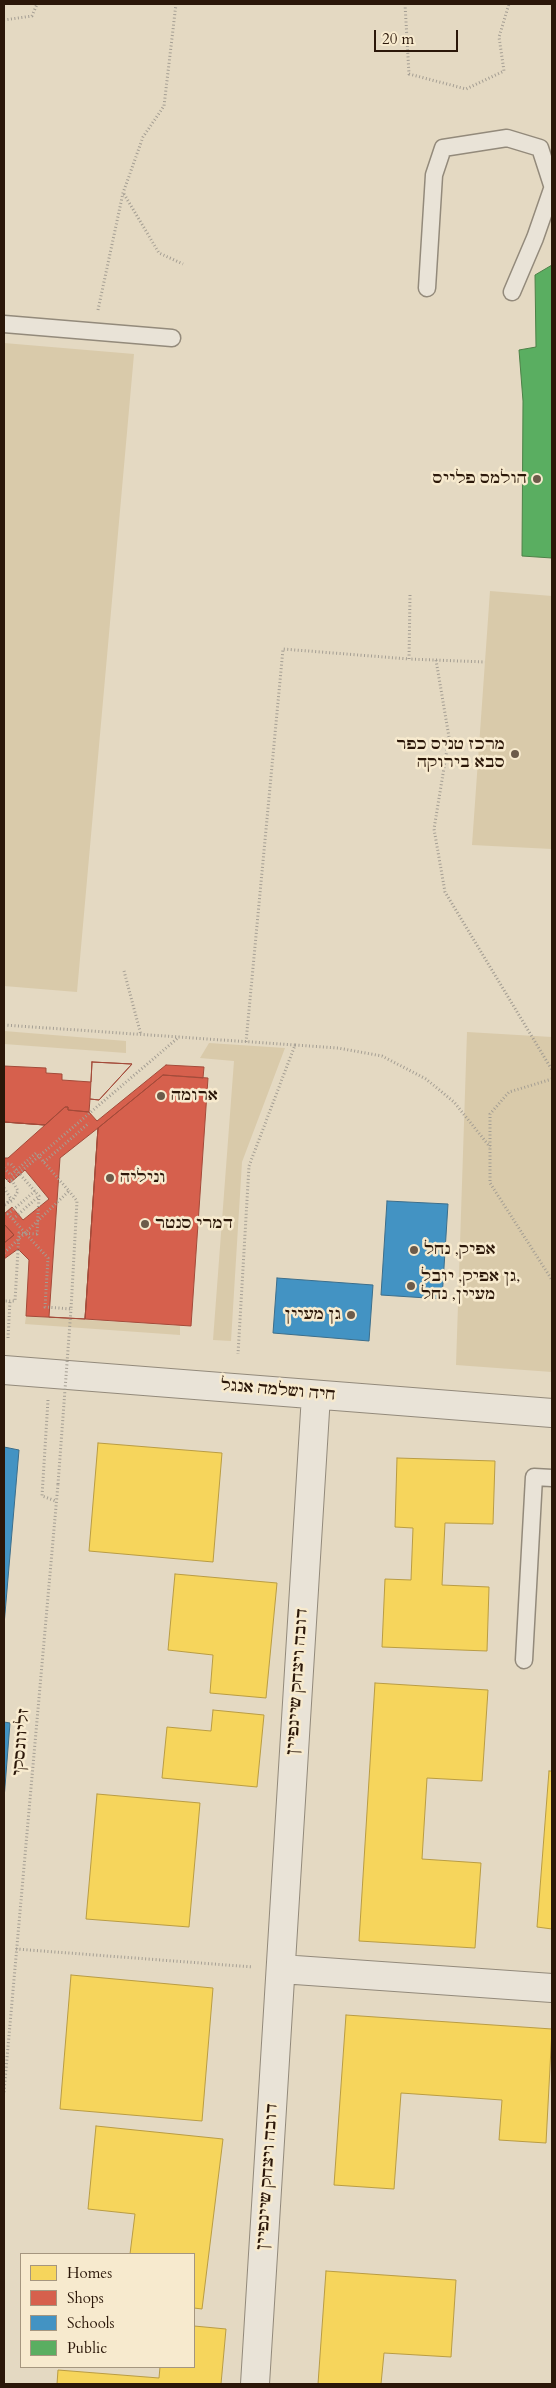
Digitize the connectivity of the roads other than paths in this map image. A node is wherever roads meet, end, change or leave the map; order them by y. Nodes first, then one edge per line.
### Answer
1 (552, 185) edge
2 (552, 189) edge
3 (427, 288) dead end
4 (512, 292) dead end
5 (4, 324) edge
6 (172, 338) dead end
7 (4, 1370) edge
8 (316, 1395) junction
9 (552, 1413) edge
10 (552, 1478) edge
11 (524, 1660) dead end
12 (280, 1969) junction
13 (552, 1988) edge
14 (255, 2384) edge

1 - 3 lane
2 - 4 lane
5 - 6 lane
7 - 8 street, חיה ושלמה אנגל
8 - 9 street, חיה ושלמה אנגל
8 - 12 street, דובה ויצחק שיינפיין
10 - 11 lane
12 - 13 street
12 - 14 street, דובה ויצחק שיינפיין

